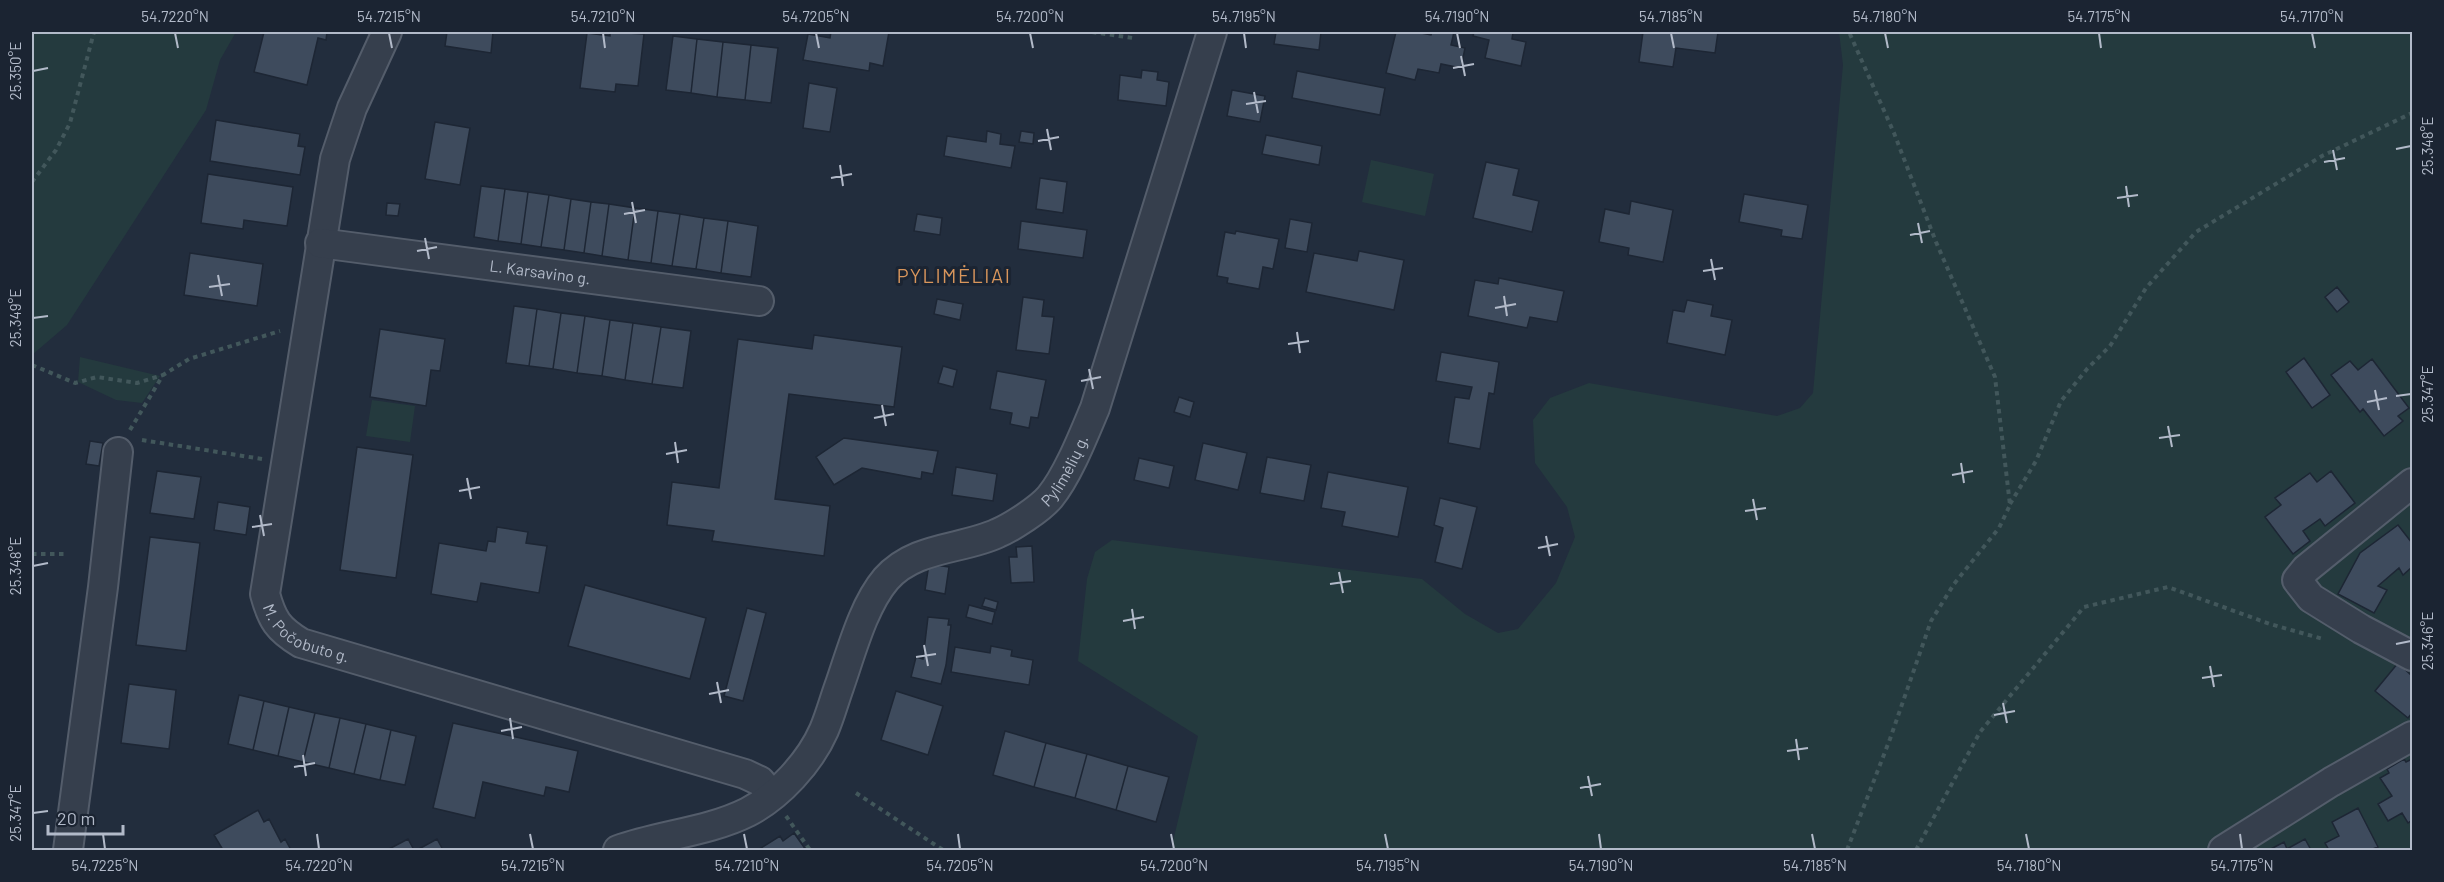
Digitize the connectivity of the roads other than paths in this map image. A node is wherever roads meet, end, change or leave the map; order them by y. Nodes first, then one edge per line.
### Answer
1 (387, 32) edge
2 (1212, 32) edge
3 (320, 243) junction
4 (759, 301) dead end
5 (122, 445) road end
6 (2412, 483) edge
7 (2412, 656) edge
8 (2412, 736) edge
9 (772, 795) junction
10 (68, 850) edge
11 (618, 850) edge
12 (2223, 850) edge

1 - 3 street, M. Počobuto g.
2 - 9 street, Pylimėlių g.
3 - 4 street, L. Karsavino g.
3 - 9 street, M. Počobuto g.
5 - 10 street
6 - 7 street
8 - 12 street
9 - 11 street, Pylimėlių g.

